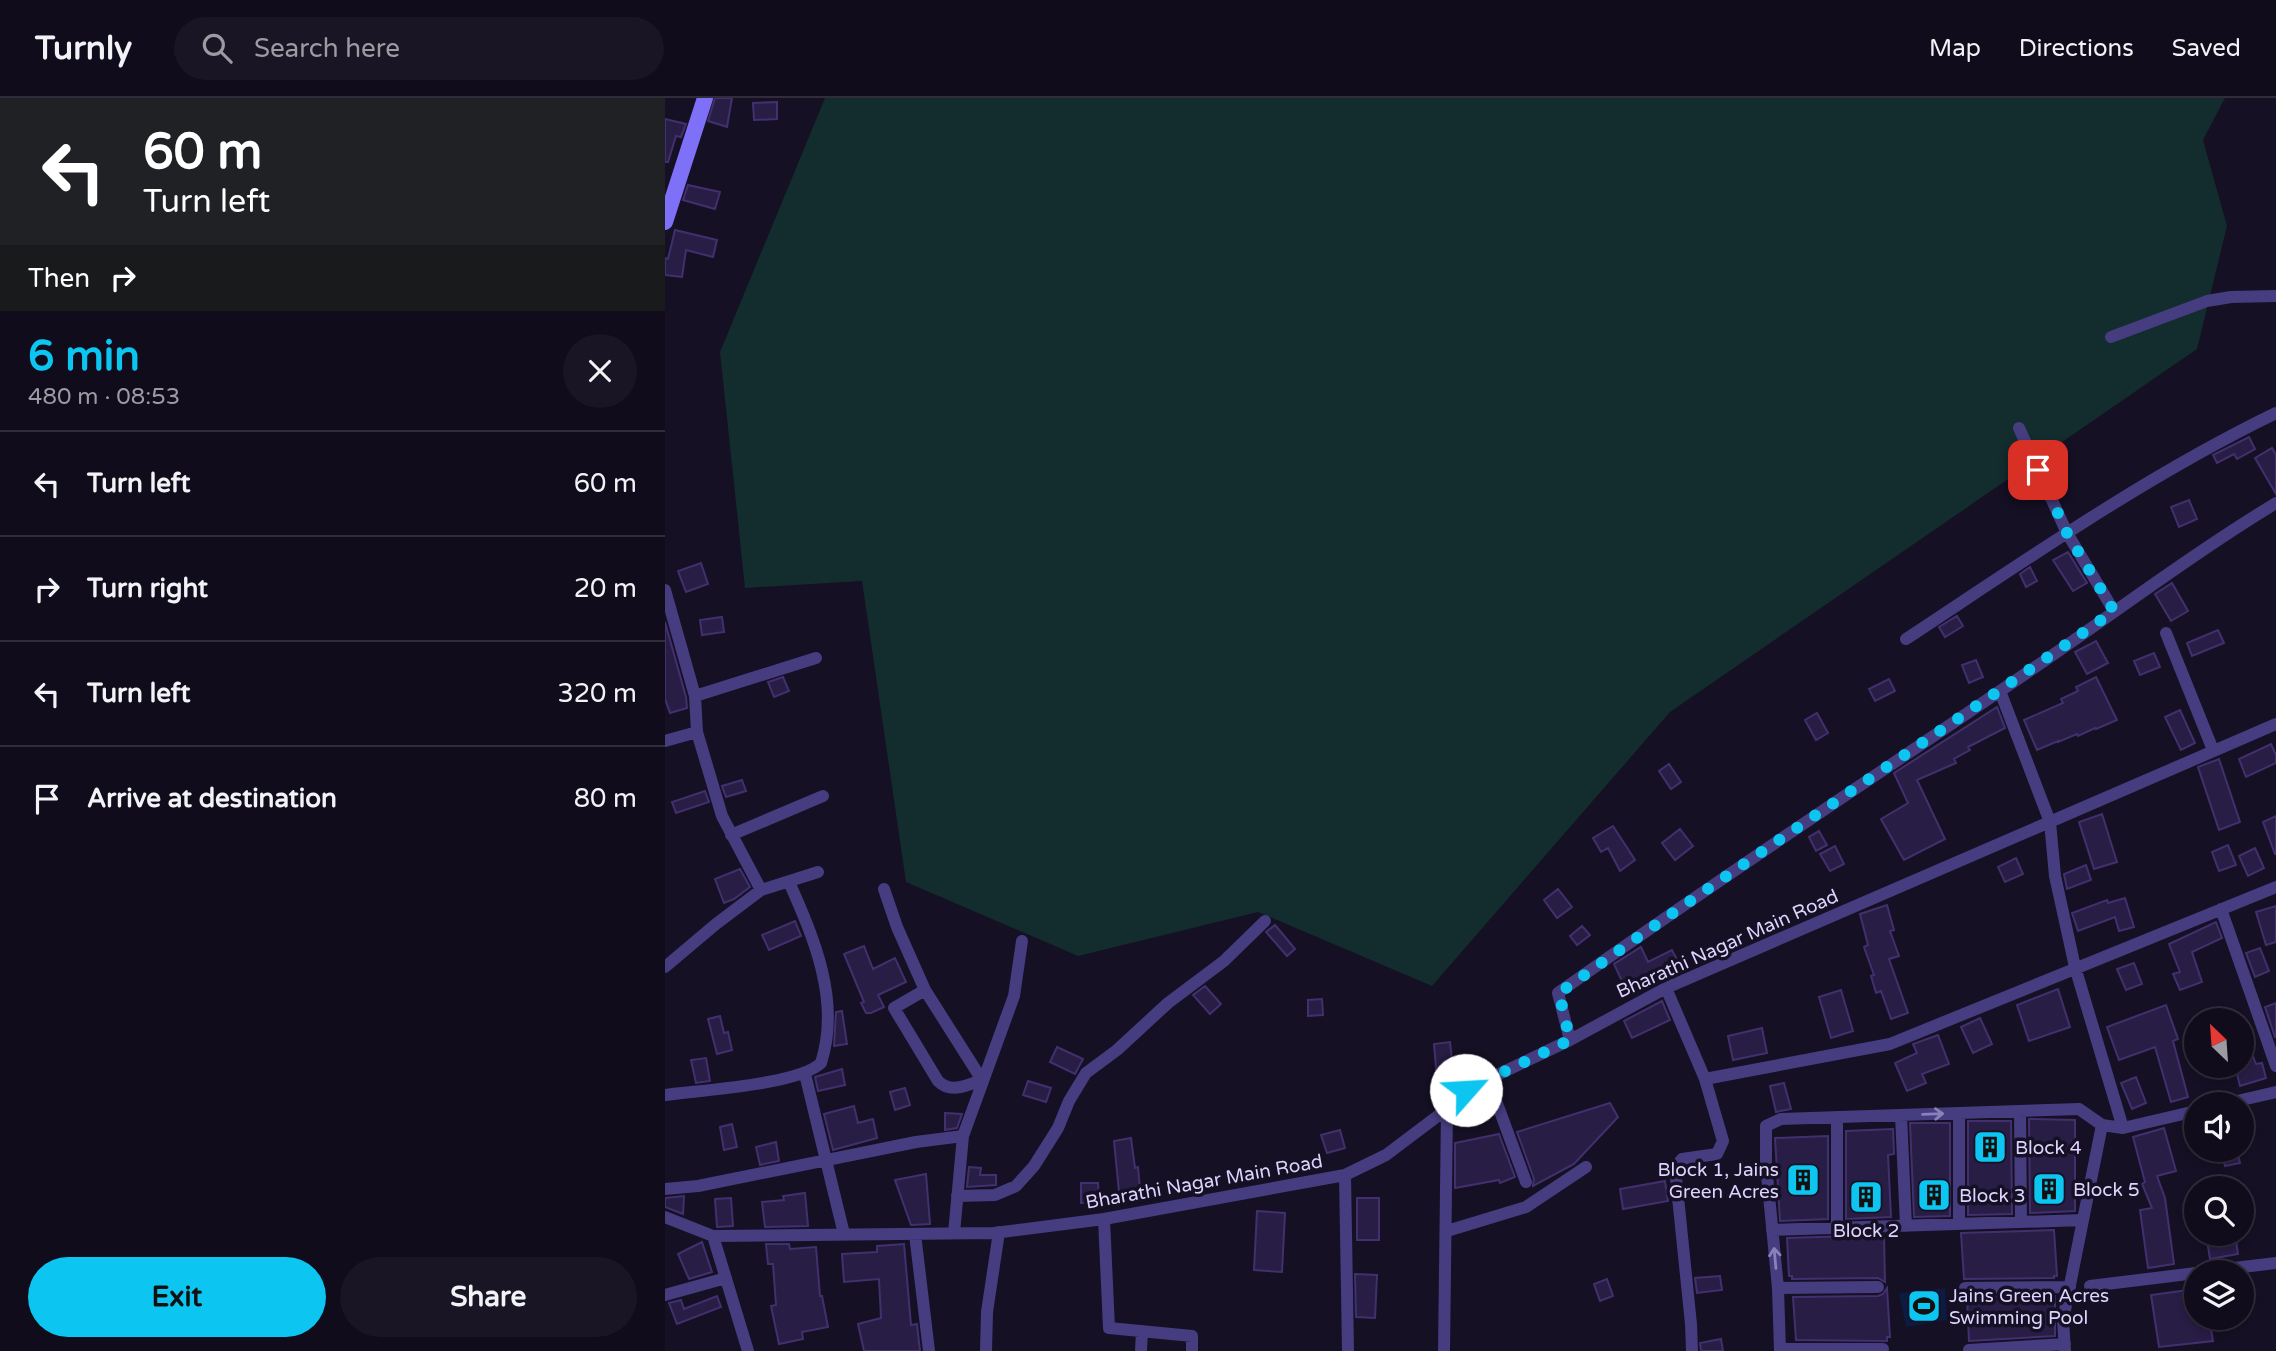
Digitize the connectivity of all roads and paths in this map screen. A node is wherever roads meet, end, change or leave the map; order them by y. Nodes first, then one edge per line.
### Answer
1 (705, 98) edge
2 (665, 222) edge
3 (2276, 296) edge
4 (2111, 337) dead end
5 (2276, 413) edge
6 (2019, 428) dead end
7 (2276, 503) edge
8 (2067, 533) junction
9 (665, 590) edge
10 (2114, 611) junction
11 (2166, 633) dead end
12 (1906, 639) dead end
13 (816, 658) dead end
14 (2000, 691) junction
15 (695, 696) junction
16 (2276, 724) edge
17 (697, 733) junction
18 (665, 741) edge
19 (2213, 750) junction
20 (823, 796) dead end
21 (2050, 821) junction
22 (731, 835) junction
23 (818, 872) dead end
24 (789, 882) junction
25 (2276, 887) edge
26 (884, 889) dead end
27 (761, 890) junction
28 (2221, 909) junction
29 (1265, 921) dead end
30 (1022, 941) dead end
31 (665, 967) edge
32 (2075, 967) junction
33 (1666, 988) junction
34 (925, 990) junction
35 (1570, 1040) junction
36 (2276, 1066) edge
37 (805, 1074) junction
38 (1488, 1079) junction
39 (1705, 1079) junction
40 (982, 1080) junction
41 (2276, 1092) edge
42 (665, 1095) edge
43 (2254, 1097) edge
44 (1447, 1109) junction
45 (2021, 1111) junction
46 (1959, 1113) junction
47 (2184, 1114) edge
48 (1901, 1115) junction
49 (1837, 1117) junction
50 (2102, 1125) junction
51 (2123, 1128) junction
52 (963, 1136) junction
53 (827, 1161) junction
54 (1586, 1167) dead end
55 (1345, 1175) junction
56 (1526, 1182) dead end
57 (665, 1189) edge
58 (957, 1196) junction
59 (665, 1217) edge
60 (1104, 1219) junction
61 (2083, 1220) junction
62 (2021, 1222) junction
63 (1959, 1224) junction
64 (1906, 1226) junction
65 (1837, 1228) junction
66 (1772, 1230) junction
67 (1447, 1231) junction
68 (999, 1232) junction
69 (954, 1233) junction
70 (844, 1234) junction
71 (915, 1234) junction
72 (713, 1236) junction
73 (2276, 1263) edge
74 (2254, 1266) edge
75 (2184, 1275) edge
76 (726, 1278) junction
77 (2090, 1286) dead end
78 (1878, 1287) dead end
79 (2070, 1287) junction
80 (1777, 1288) junction
81 (1965, 1289) dead end
82 (665, 1295) edge
83 (1142, 1331) junction
84 (2065, 1348) edge
85 (1883, 1349) edge
86 (1780, 1350) edge
87 (1969, 1350) edge
88 (748, 1351) edge
89 (929, 1351) edge
90 (986, 1351) edge
91 (1141, 1351) edge
92 (1192, 1351) edge
93 (1348, 1351) edge
94 (1444, 1351) edge
95 (1692, 1351) edge

1 - 2 street
3 - 4 street
5 - 8 street
6 - 8 street
7 - 10 street
8 - 10 street
8 - 12 street
9 - 15 street
10 - 14 street
11 - 19 street
13 - 15 street
14 - 21 street
14 - 35 street
15 - 17 street
16 - 19 street, Bharathi Nagar Main Road
17 - 18 street
17 - 22 street
19 - 21 street, Bharathi Nagar Main Road
20 - 22 street
21 - 32 street
21 - 33 street, Bharathi Nagar Main Road
22 - 27 street
23 - 24 street
24 - 27 street
24 - 37 street
25 - 28 street
26 - 34 street
27 - 31 street
28 - 32 street
28 - 36 street
29 - 58 street
30 - 40 street
32 - 39 street
32 - 51 street
33 - 35 street, Bharathi Nagar Main Road
33 - 39 street
34 - 40 street
34 - 40 street
35 - 38 street, Bharathi Nagar Main Road
37 - 42 street
37 - 53 street
38 - 44 street, Bharathi Nagar Main Road
38 - 56 street
39 - 95 street
40 - 52 street
41 - 43 street
44 - 55 street, Bharathi Nagar Main Road
44 - 67 street
45 - 46 street
45 - 50 street
45 - 62 street
48 -> 46 street
46 - 63 street
47 - 51 street
48 - 49 street
48 - 64 street
49 - 65 street
49 - 66 street
50 - 51 street
50 - 61 street
52 - 53 street
52 - 58 street
53 - 57 street
53 - 70 street
54 - 67 street
55 - 60 street, Bharathi Nagar Main Road
55 - 93 street
58 - 69 street
59 - 72 street, Bharathi Nagar Main Road
60 - 68 street, Bharathi Nagar Main Road
60 - 83 street
61 - 62 street
61 - 79 street
62 - 63 street
63 - 64 street
64 - 65 street
65 - 66 street
80 -> 66 street
67 - 94 street
68 - 69 street, Bharathi Nagar Main Road
68 - 90 street
69 - 71 street, Bharathi Nagar Main Road
70 - 71 street, Bharathi Nagar Main Road
70 - 72 street, Bharathi Nagar Main Road
71 - 89 street
72 - 76 street
73 - 74 street
75 - 77 street
76 - 82 street
76 - 88 street
78 - 80 street
79 - 81 street
79 - 84 street
80 - 86 street
83 - 91 street
83 - 92 street
84 - 87 street
85 - 86 street

